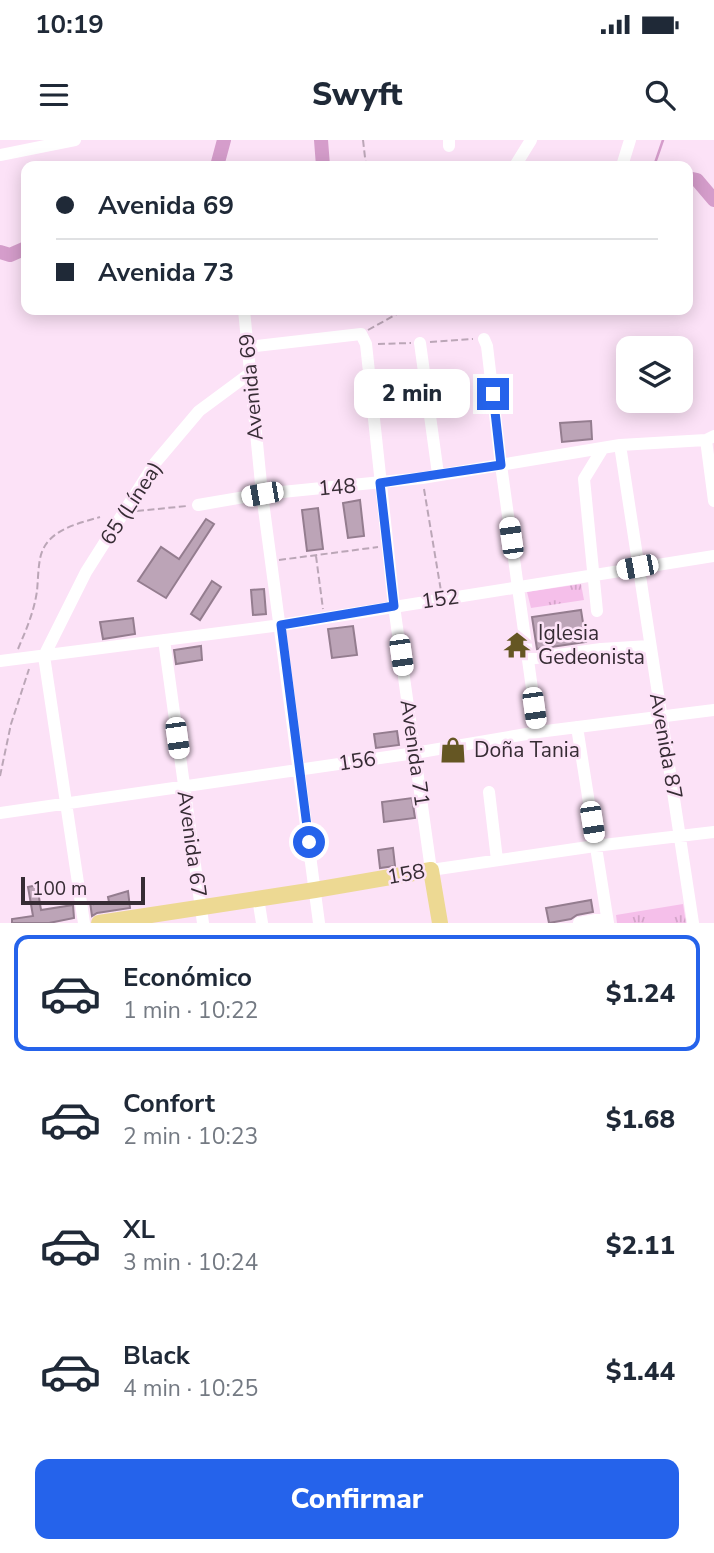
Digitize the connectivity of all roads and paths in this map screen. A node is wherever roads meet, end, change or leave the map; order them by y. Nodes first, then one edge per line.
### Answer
1 (75, 140) edge
2 (363, 140) edge
3 (630, 140) edge
4 (526, 142) edge
5 (0, 155) edge
6 (365, 161) edge
7 (517, 161) edge
8 (624, 161) edge
9 (245, 315) edge
10 (393, 316) edge
11 (361, 334) junction
12 (484, 339) dead end
13 (419, 343) dead end
14 (248, 347) junction
15 (249, 374) junction
16 (710, 438) edge
17 (620, 445) junction
18 (603, 448) junction
19 (501, 465) junction
20 (438, 474) junction
21 (422, 478) junction
22 (380, 483) junction
23 (262, 494) junction
24 (714, 501) edge
25 (198, 505) joint
26 (125, 512) junction
27 (100, 517) dead end
28 (387, 545) junction
29 (316, 555) junction
30 (714, 556) edge
31 (271, 561) junction
32 (637, 567) junction
33 (593, 575) junction
34 (518, 587) junction
35 (442, 598) junction
36 (394, 606) junction
37 (597, 611) dead end
38 (324, 617) junction
39 (281, 625) junction
40 (164, 640) junction
41 (649, 646) junction
42 (39, 657) junction
43 (528, 659) junction
44 (14, 660) junction
45 (0, 662) edge
46 (714, 710) edge
47 (662, 717) junction
48 (578, 727) junction
49 (538, 732) junction
50 (415, 753) junction
51 (299, 770) junction
52 (0, 776) edge
53 (184, 787) junction
54 (489, 792) dead end
55 (66, 804) junction
56 (0, 813) edge
57 (714, 832) edge
58 (681, 837) junction
59 (595, 846) junction
60 (497, 860) junction
61 (430, 870) junction
62 (315, 890) junction
63 (258, 898) junction
64 (201, 906) junction
65 (607, 921) edge
66 (84, 923) edge
67 (99, 923) edge
68 (203, 923) edge
69 (262, 923) edge
70 (319, 923) edge
71 (440, 923) edge
72 (579, 923) edge
73 (693, 923) edge

1 - 5 street
2 - 6 path
3 - 8 street
4 - 7 street
9 - 14 street, Avenida 69
10 - 11 path
11 - 14 street
11 - 22 street, Avenida 71
12 - 19 street
13 - 20 street
14 - 15 street, Avenida 69
15 - 23 street, Avenida 69
15 - 26 street, 65 (Línea)
16 - 17 street, 148
16 - 24 street
17 - 18 street, 148
17 - 32 street, Avenida 87
18 - 19 street, 148
18 - 33 street
19 - 20 street, 148
19 - 34 street
20 - 21 street, 148
21 - 22 street, 148
21 - 35 path
22 - 23 street, 148
22 - 28 street, Avenida 71
23 - 25 street, 148
23 - 31 street, Avenida 69
25 - 26 path
26 - 42 street, 65 (Línea)
27 - 44 path
28 - 29 path
28 - 36 street, Avenida 71
29 - 31 path
29 - 38 path
30 - 32 street, 152
31 - 39 street, Avenida 69
32 - 33 street, 152
32 - 41 street, Avenida 87
33 - 34 street, 152
33 - 37 street
34 - 35 street, 152
34 - 43 street
35 - 36 street, 152
36 - 38 street, 152
36 - 50 street, Avenida 71
38 - 39 street, 152
39 - 40 street, 152
39 - 51 street, Avenida 69
40 - 42 street, 152
40 - 53 street, Avenida 67
41 - 43 street
41 - 47 street, Avenida 87
42 - 44 street, 152
42 - 52 path
42 - 55 street
43 - 49 street
44 - 45 street, 152
46 - 47 street, 156
47 - 48 street, 156
47 - 58 street, Avenida 87
48 - 49 street, 156
48 - 59 street
49 - 50 street, 156
50 - 51 street, 156
50 - 61 street, Avenida 71
51 - 53 street, 156
51 - 62 street, Avenida 69
53 - 55 street, 156
53 - 64 street, Avenida 67
54 - 60 street
55 - 56 street, 156
55 - 66 street
57 - 58 street, 158
58 - 59 street, 158
58 - 73 street, Avenida 87
59 - 60 street, 158
59 - 65 street
60 - 61 street, 158
61 - 62 main road, 158
61 - 71 main road, Avenida 71
62 - 63 main road, 158
62 - 70 street, Avenida 69
63 - 64 main road, 158
63 - 69 street
64 - 67 main road, 158
64 - 68 street, Avenida 67
65 - 72 street

